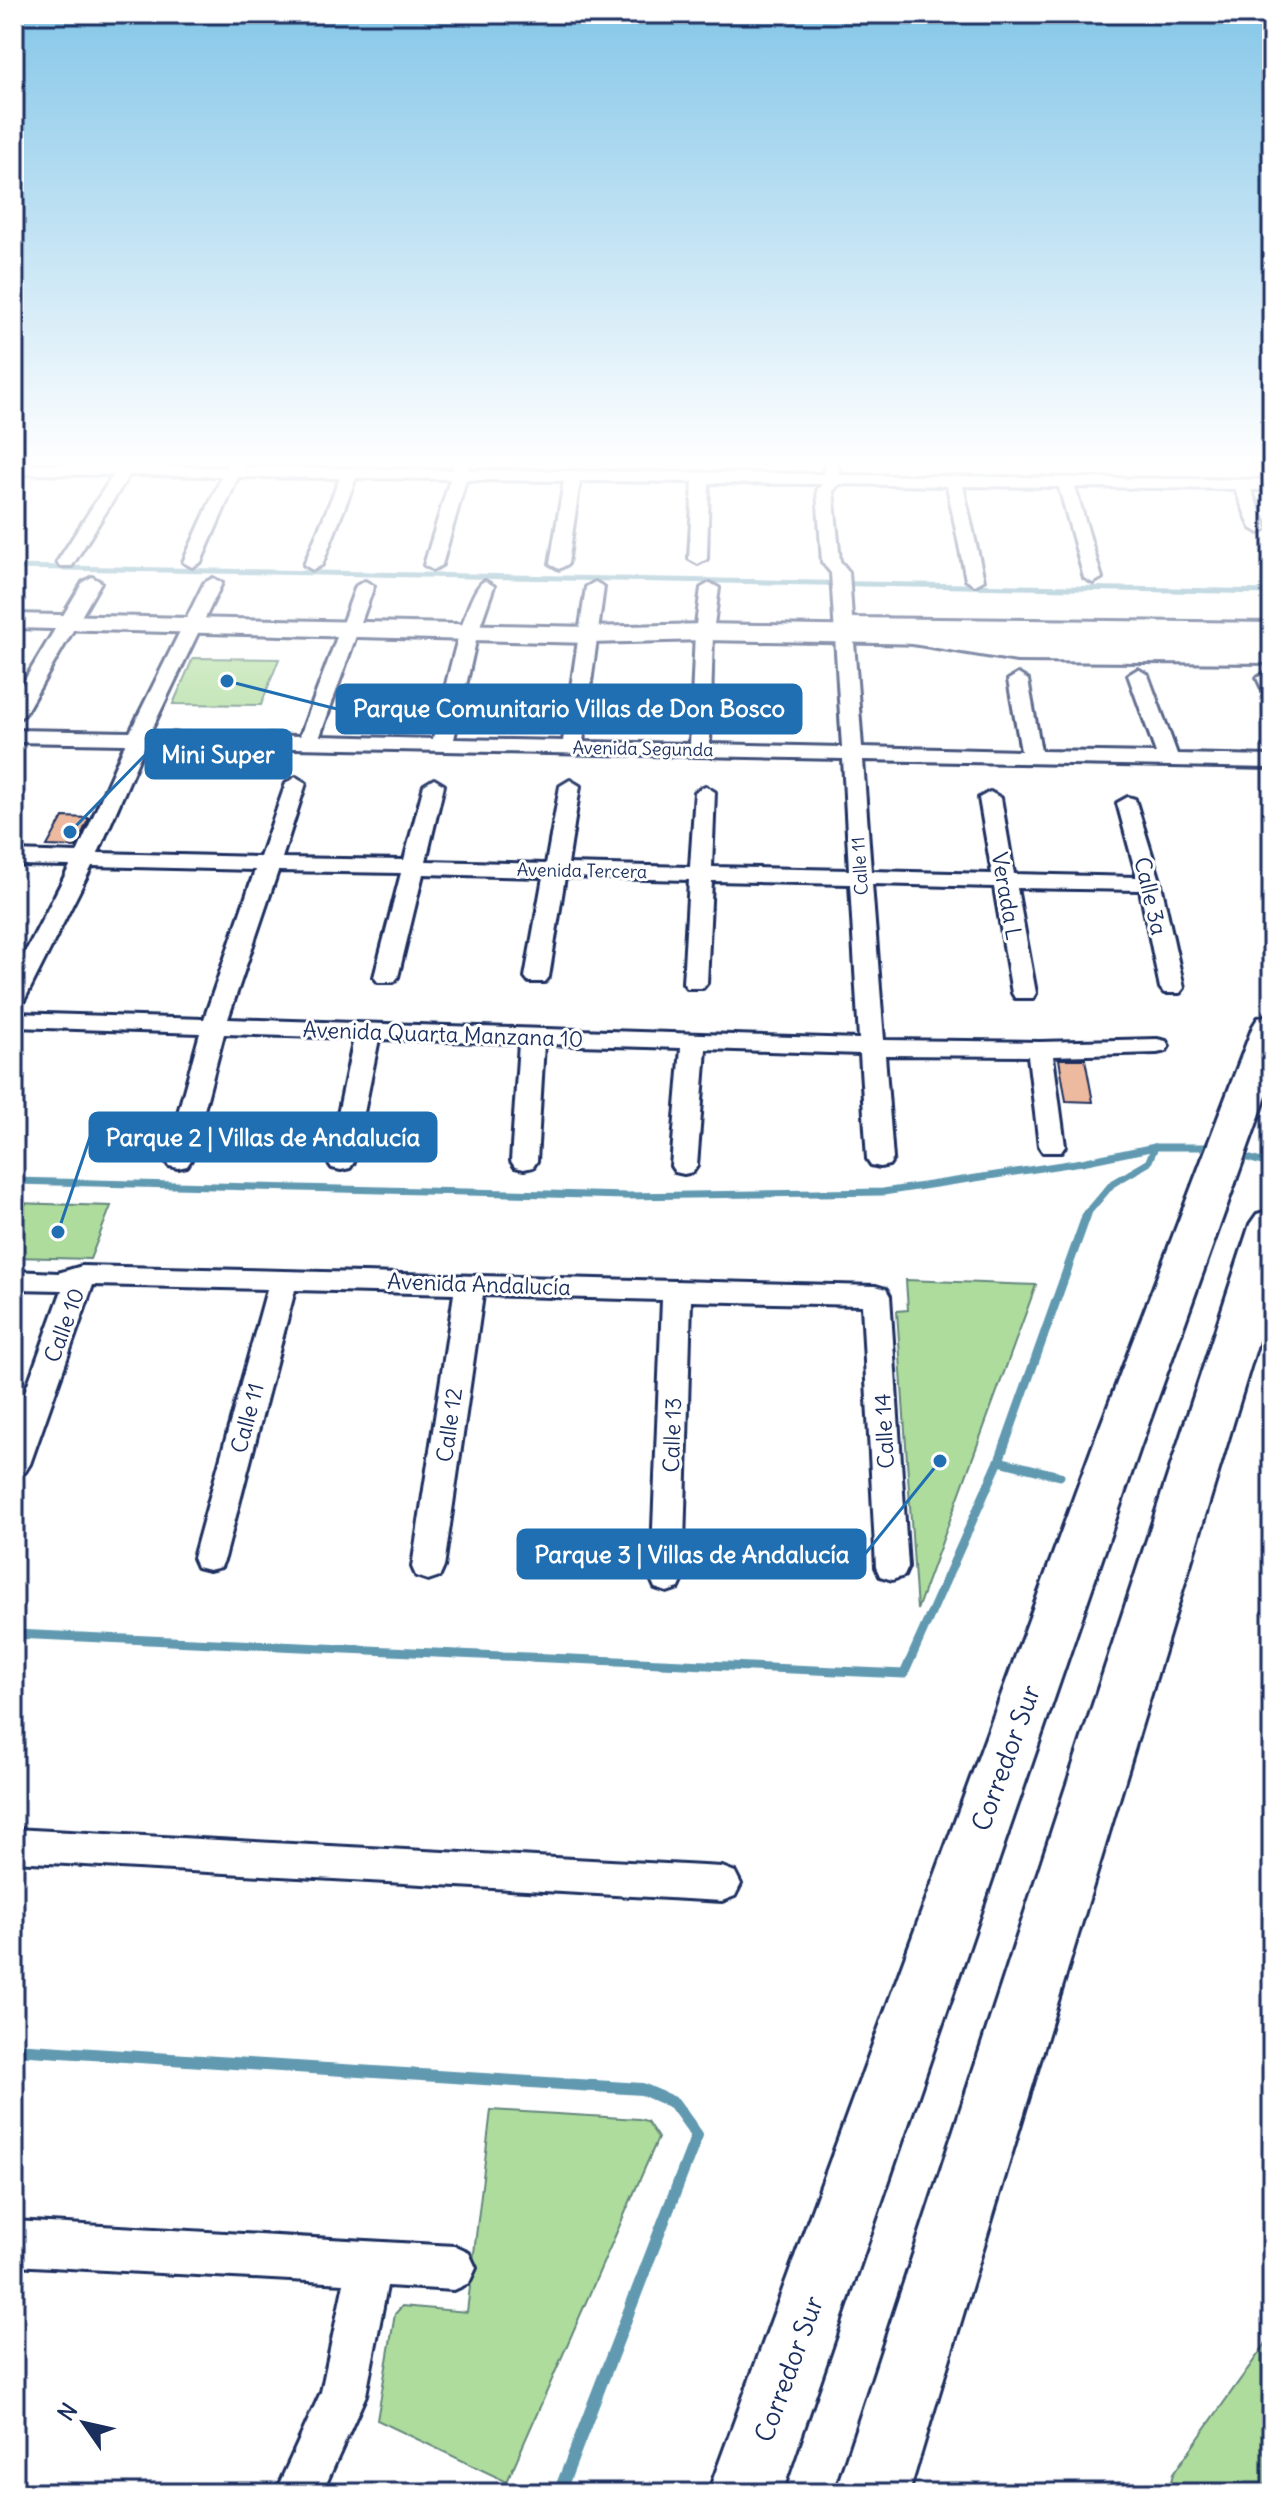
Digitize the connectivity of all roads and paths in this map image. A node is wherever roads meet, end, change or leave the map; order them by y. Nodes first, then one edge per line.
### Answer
1 (839, 578) edge
2 (92, 582) dead end
3 (213, 583) dead end
4 (365, 586) dead end
5 (485, 586) dead end
6 (595, 587) dead end
7 (710, 588) dead end
8 (14, 621) edge
9 (66, 624) junction
10 (191, 626) junction
11 (844, 629) junction
12 (1272, 629) edge
13 (350, 630) junction
14 (469, 632) junction
15 (704, 632) junction
16 (590, 635) junction
17 (910, 636) junction
18 (1272, 642) edge
19 (1270, 674) edge
20 (1138, 675) dead end
21 (1018, 680) dead end
22 (14, 715) edge
23 (14, 736) edge
24 (137, 739) junction
25 (308, 742) junction
26 (442, 745) junction
27 (572, 748) junction
28 (700, 750) junction
29 (852, 754) junction
30 (1032, 757) junction
31 (1169, 760) junction
32 (1272, 762) edge
33 (296, 783) dead end
34 (434, 785) dead end
35 (570, 786) dead end
36 (705, 792) dead end
37 (990, 798) dead end
38 (1128, 803) dead end
39 (14, 858) edge
40 (85, 859) junction
41 (267, 863) junction
42 (414, 867) junction
43 (557, 871) junction
44 (700, 874) junction
45 (861, 878) junction
46 (1003, 881) junction
47 (1150, 884) junction
48 (386, 977) dead end
49 (537, 977) dead end
50 (695, 983) dead end
51 (1172, 988) dead end
52 (1024, 993) dead end
53 (14, 997) edge
54 (14, 1020) edge
55 (214, 1026) junction
56 (1272, 1026) edge
57 (368, 1031) junction
58 (532, 1037) junction
59 (694, 1042) junction
60 (1157, 1046) dead end
61 (872, 1047) junction
62 (1040, 1049) junction
63 (1052, 1146) dead end
64 (880, 1159) dead end
65 (178, 1160) dead end
66 (524, 1161) dead end
67 (341, 1162) dead end
68 (684, 1166) dead end
69 (1272, 1224) edge
70 (14, 1266) edge
71 (82, 1275) junction
72 (284, 1278) junction
73 (14, 1280) edge
74 (470, 1283) junction
75 (677, 1290) junction
76 (876, 1296) joint
77 (14, 1464) edge
78 (209, 1558) dead end
79 (428, 1567) dead end
80 (892, 1567) dead end
81 (667, 1579) dead end
82 (14, 1845) edge
83 (722, 1884) dead end
84 (14, 2243) edge
85 (370, 2264) junction
86 (454, 2268) dead end
87 (298, 2493) edge
88 (745, 2493) edge
89 (872, 2493) edge

1 - 11 street, Calle 11
2 - 9 street
3 - 10 street
4 - 13 street
5 - 14 street
6 - 16 street
7 - 15 street
8 - 9 street
9 - 10 street
9 - 22 street
10 - 13 street
10 - 24 street
11 - 12 street
11 - 15 street
11 - 17 street
11 - 29 street, Calle 11
13 - 14 street
13 - 25 street
14 - 16 street
14 - 26 street
15 - 16 street
15 - 28 street
16 - 27 street
17 - 18 street
17 - 19 highway
20 - 31 street
21 - 30 street
23 - 24 street, Avenida Segunda
24 - 25 street, Avenida Segunda
24 - 40 street
25 - 26 street, Avenida Segunda
26 - 27 street, Avenida Segunda
27 - 28 street, Avenida Segunda
28 - 29 street, Avenida Segunda
29 - 30 street, Avenida Segunda
29 - 45 street, Calle 11
30 - 31 street, Avenida Segunda
31 - 32 street, Avenida Segunda
33 - 41 street
34 - 42 street
35 - 43 street
36 - 44 street
37 - 46 street, Verada L
38 - 47 street, Calle 3a
39 - 40 street, Avenida Tercera
40 - 41 street, Avenida Tercera
40 - 53 street
41 - 42 street, Avenida Tercera
41 - 55 street
42 - 43 street, Avenida Tercera
42 - 48 street
43 - 44 street, Avenida Tercera
43 - 49 street
44 - 45 street, Avenida Tercera
44 - 50 street
45 - 46 street, Avenida Tercera
45 - 61 street, Calle 11
46 - 47 street, Avenida Tercera
46 - 52 street, Verada L
47 - 51 street, Calle 3a
54 - 55 street, Avenida Quarta Manzana 10
55 - 57 street, Avenida Quarta Manzana 10
55 - 65 street
56 - 88 highway, Corredor Sur
57 - 58 street, Avenida Quarta Manzana 10
57 - 67 street
58 - 59 street, Avenida Quarta Manzana 10
58 - 66 street
59 - 61 street, Avenida Quarta Manzana 10
59 - 68 street
60 - 62 street, Avenida Quarta Manzana 10
61 - 62 street, Avenida Quarta Manzana 10
61 - 64 street, Calle 11
62 - 63 street
69 - 89 highway
70 - 71 street, Avenida Andalucía
71 - 72 street, Avenida Andalucía
71 - 73 street, Avenida Andalucía
71 - 77 street, Calle 10
72 - 74 street, Avenida Andalucía
72 - 78 street, Calle 11
74 - 75 street, Avenida Andalucía
74 - 79 street, Calle 12
75 - 76 street, Avenida Andalucía
75 - 81 street, Calle 13
76 - 80 street, Calle 14
82 - 83 street
84 - 85 street
85 - 86 street
85 - 87 street

